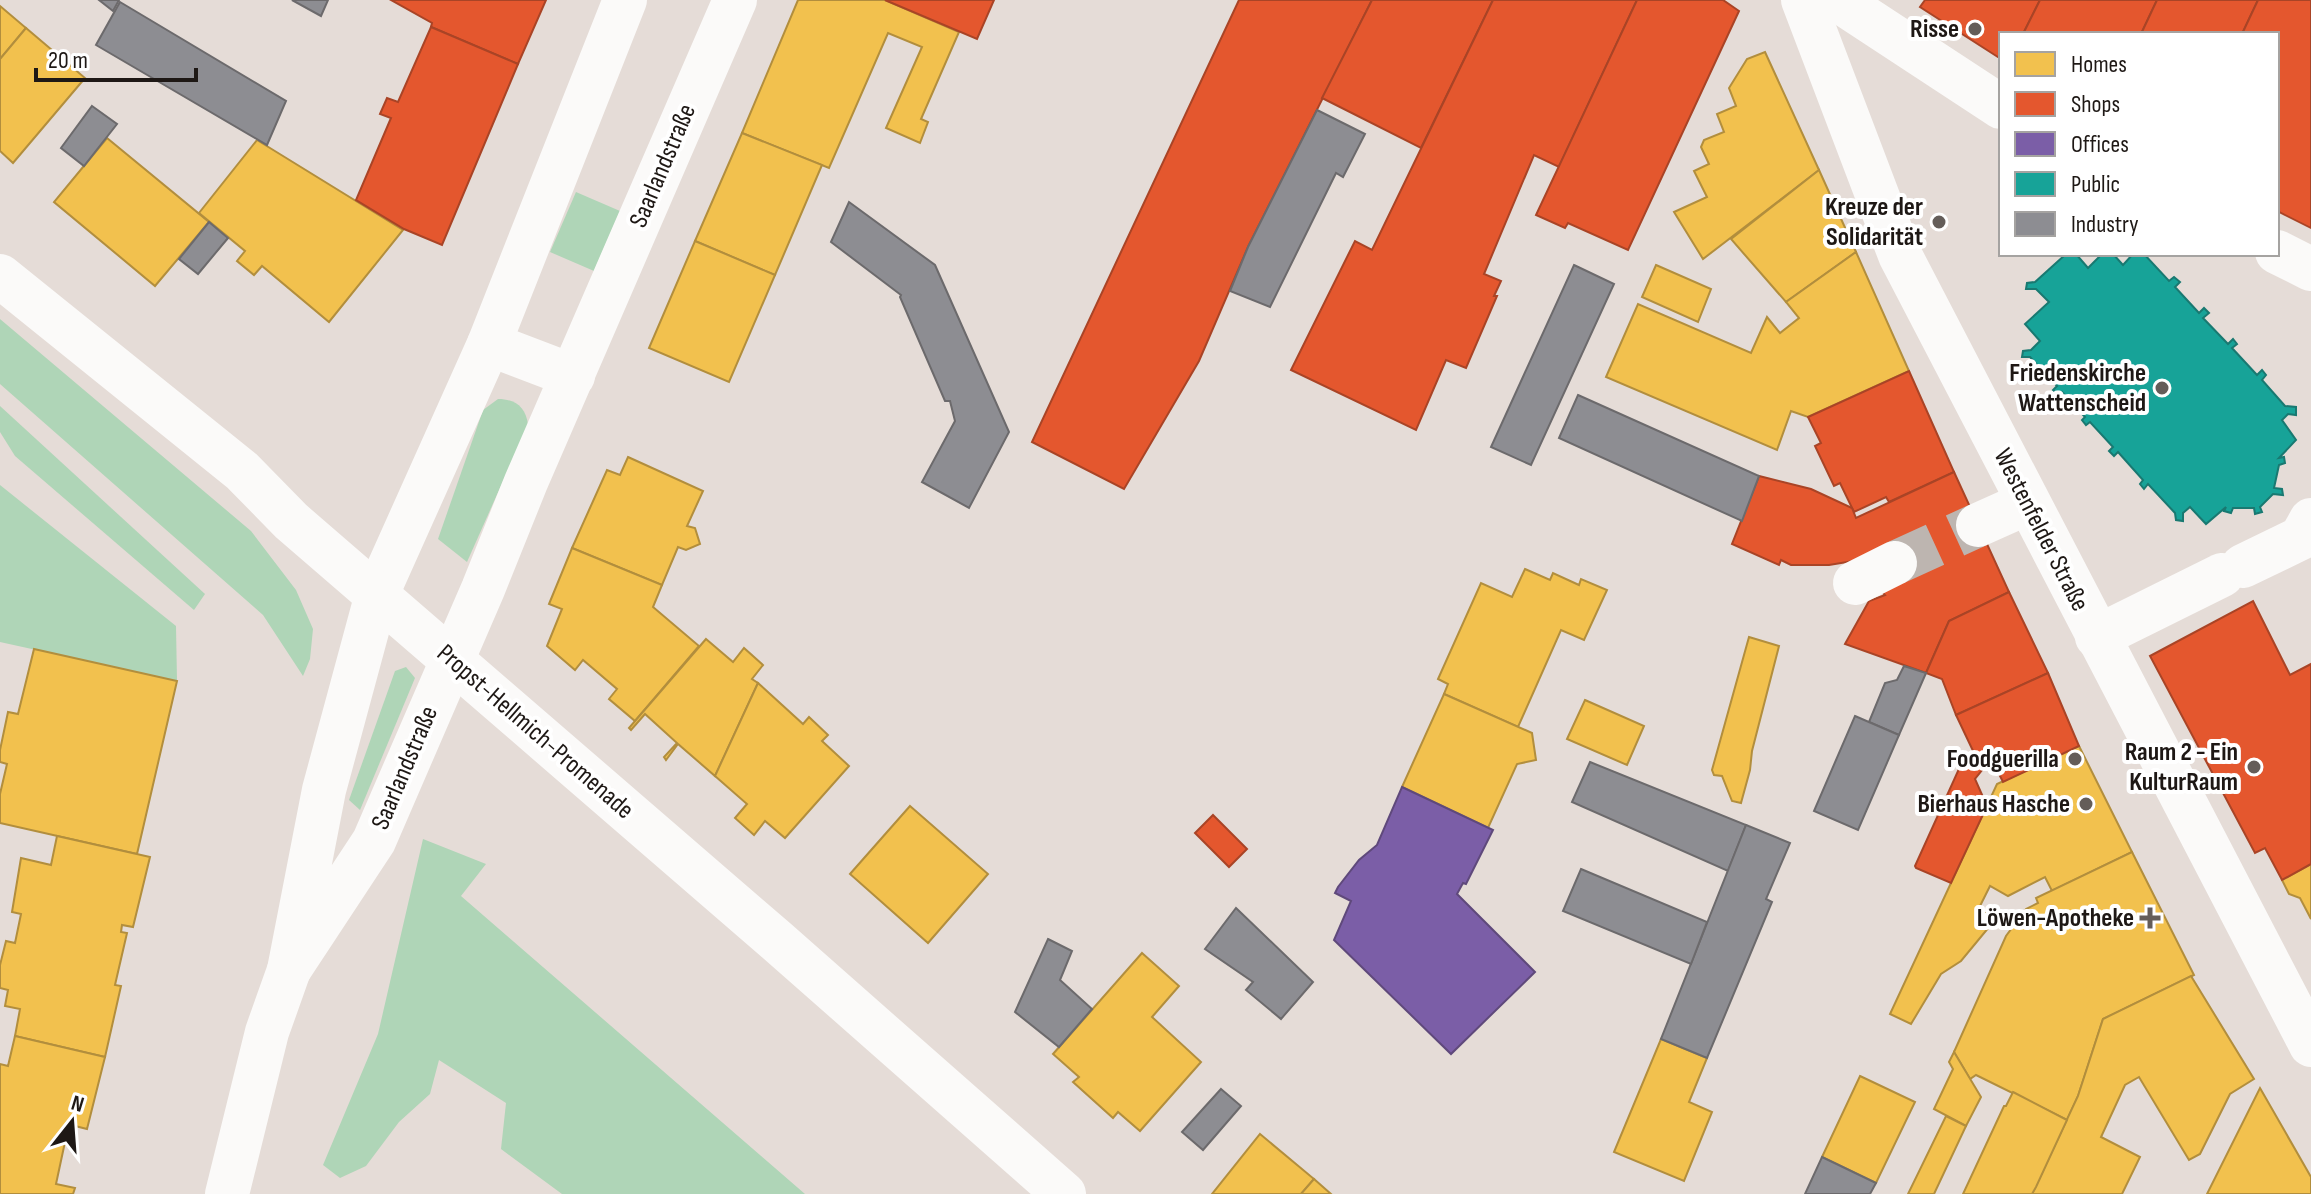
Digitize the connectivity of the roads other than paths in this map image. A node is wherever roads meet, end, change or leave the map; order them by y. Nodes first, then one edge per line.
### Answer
1 (625, 0) edge
2 (735, 0) edge
3 (1803, 0) edge
4 (1838, 0) edge
5 (1999, 106) edge
6 (2279, 253) edge
7 (2311, 269) edge
8 (0, 276) edge
9 (489, 344) junction
10 (573, 376) junction
11 (2027, 503) junction
12 (2311, 520) edge
13 (1978, 525) tunnel mouth
14 (1895, 563) tunnel mouth
15 (1855, 583) dead end
16 (377, 594) junction
17 (2097, 637) junction
18 (451, 660) junction
19 (289, 970) junction
20 (2311, 1045) edge
21 (227, 1194) edge
22 (1064, 1194) edge

1 - 9 street, Saarlandstraße
2 - 10 street, Saarlandstraße
3 - 11 street, Westenfelder Straße
4 - 5 street
6 - 7 street
8 - 16 street, Propst-Hellmich-Promenade
9 - 10 street
9 - 16 street, Saarlandstraße
10 - 18 street, Saarlandstraße
11 - 13 street
11 - 17 street, Westenfelder Straße
12 - 17 street
14 - 15 street
16 - 18 street, Propst-Hellmich-Promenade
16 - 19 street, Saarlandstraße
17 - 20 street, Westenfelder Straße
18 - 19 street, Saarlandstraße
18 - 22 street, Propst-Hellmich-Promenade
19 - 21 street, Saarlandstraße

